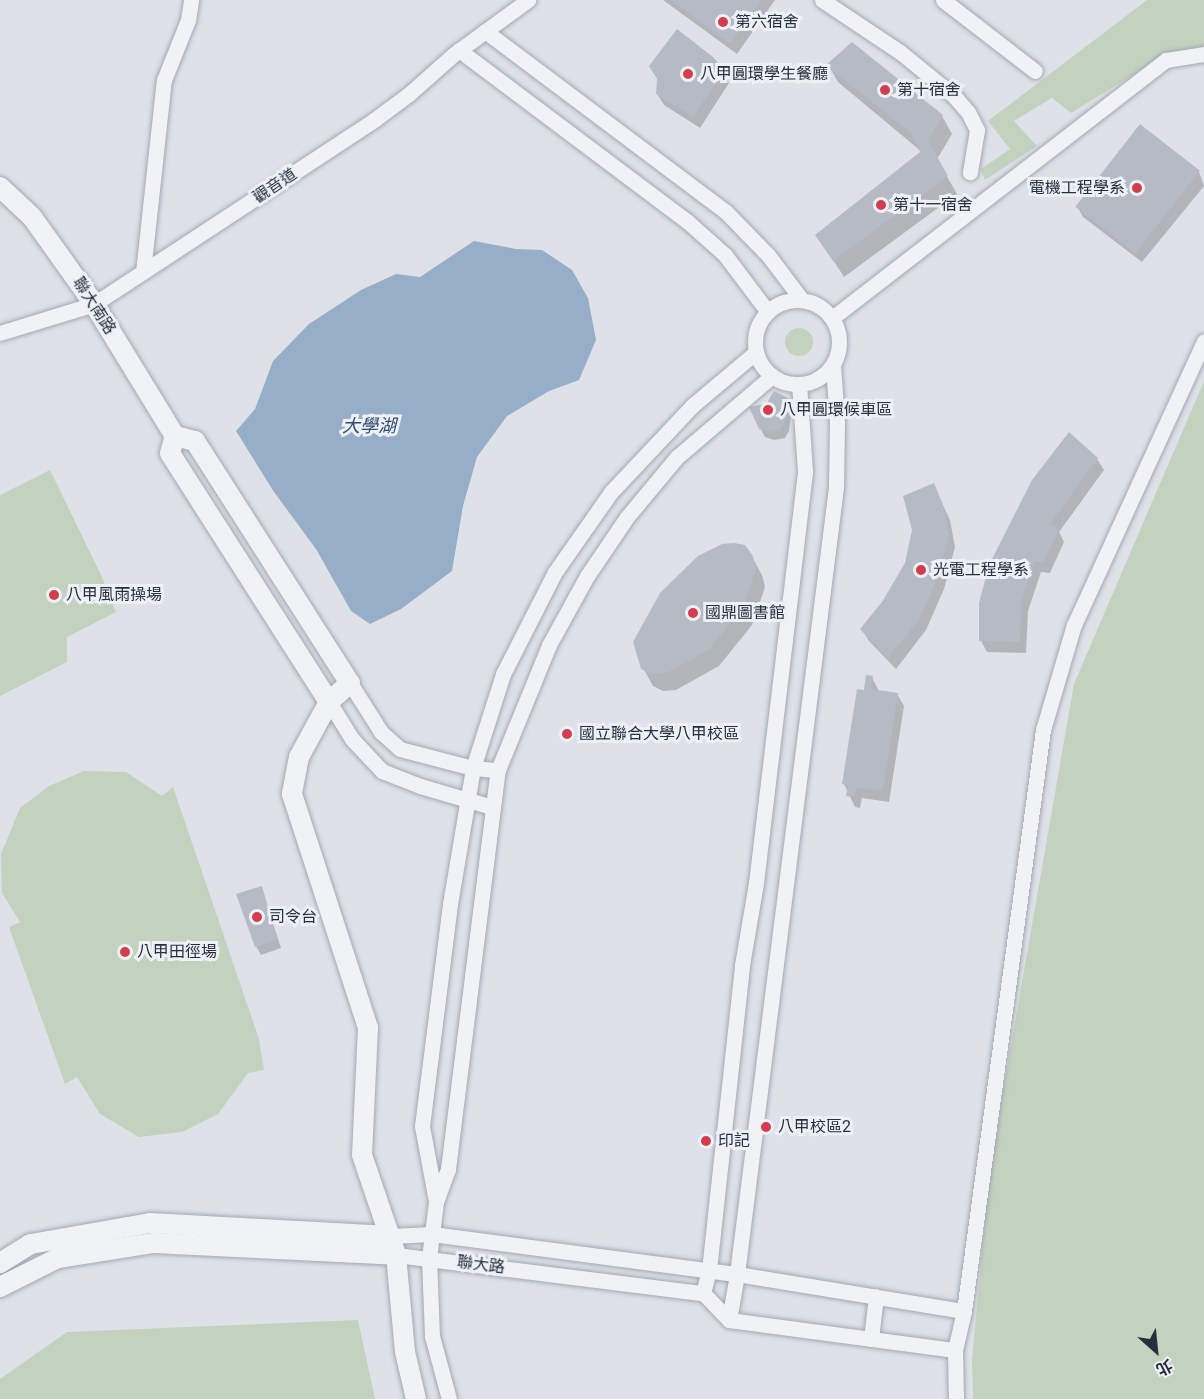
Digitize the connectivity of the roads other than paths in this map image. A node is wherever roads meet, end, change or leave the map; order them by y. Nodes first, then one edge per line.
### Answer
1 (191, 0) edge
2 (528, 0) edge
3 (822, 0) edge
4 (943, 0) edge
5 (485, 31) junction
6 (459, 50) junction
7 (1204, 54) edge
8 (1035, 71) dead end
9 (970, 172) dead end
10 (0, 187) edge
11 (143, 272) junction
12 (802, 300) junction
13 (94, 304) junction
14 (768, 312) junction
15 (832, 318) junction
16 (0, 333) edge
17 (1204, 341) edge
18 (756, 352) junction
19 (833, 364) junction
20 (772, 376) junction
21 (800, 384) junction
22 (175, 436) junction
23 (350, 682) junction
24 (329, 702) junction
25 (473, 768) junction
26 (498, 770) junction
27 (467, 801) junction
28 (492, 807) junction
29 (436, 1202) junction
30 (432, 1234) junction
31 (390, 1236) junction
32 (396, 1255) junction
33 (429, 1258) junction
34 (0, 1263) edge
35 (709, 1270) junction
36 (737, 1274) junction
37 (0, 1287) edge
38 (703, 1293) junction
39 (876, 1296) junction
40 (964, 1311) junction
41 (729, 1320) junction
42 (871, 1339) junction
43 (955, 1350) junction
44 (416, 1399) edge
45 (449, 1399) edge
46 (956, 1399) edge

1 - 11 street
2 - 5 street, 觀音道
3 - 9 street
4 - 8 street
5 - 6 street, 觀音道
5 - 12 street
6 - 11 street, 觀音道
6 - 14 street
7 - 15 street
10 - 13 street, 聯大南路
11 - 13 street, 觀音道
12 - 14 street
12 - 15 street
13 - 16 street, 觀音道
13 - 22 street, 聯大南路
14 - 18 street
15 - 19 street
17 - 40 street
18 - 20 street
18 - 25 street
19 - 21 street
19 - 36 street
20 - 21 street
20 - 26 street
21 - 35 street
22 - 23 street
22 - 24 street
23 - 24 street
23 - 25 street
24 - 27 street
24 - 31 street
25 - 26 street
25 - 27 street
26 - 28 street
27 - 28 street
27 - 29 street
28 - 29 street
29 - 30 street
30 - 31 street, 聯大路
30 - 33 street
30 - 35 street, 聯大路
31 - 32 street
31 - 34 street, 聯大路
32 - 33 street, 聯大路
32 - 37 street, 聯大路
32 - 44 street
33 - 38 street, 聯大路
33 - 45 street
35 - 36 street, 聯大路
35 - 38 street
36 - 39 street, 聯大路
36 - 41 street
38 - 41 street
39 - 40 street, 聯大路
39 - 42 street
40 - 43 street
41 - 42 street
42 - 43 street
43 - 46 street

